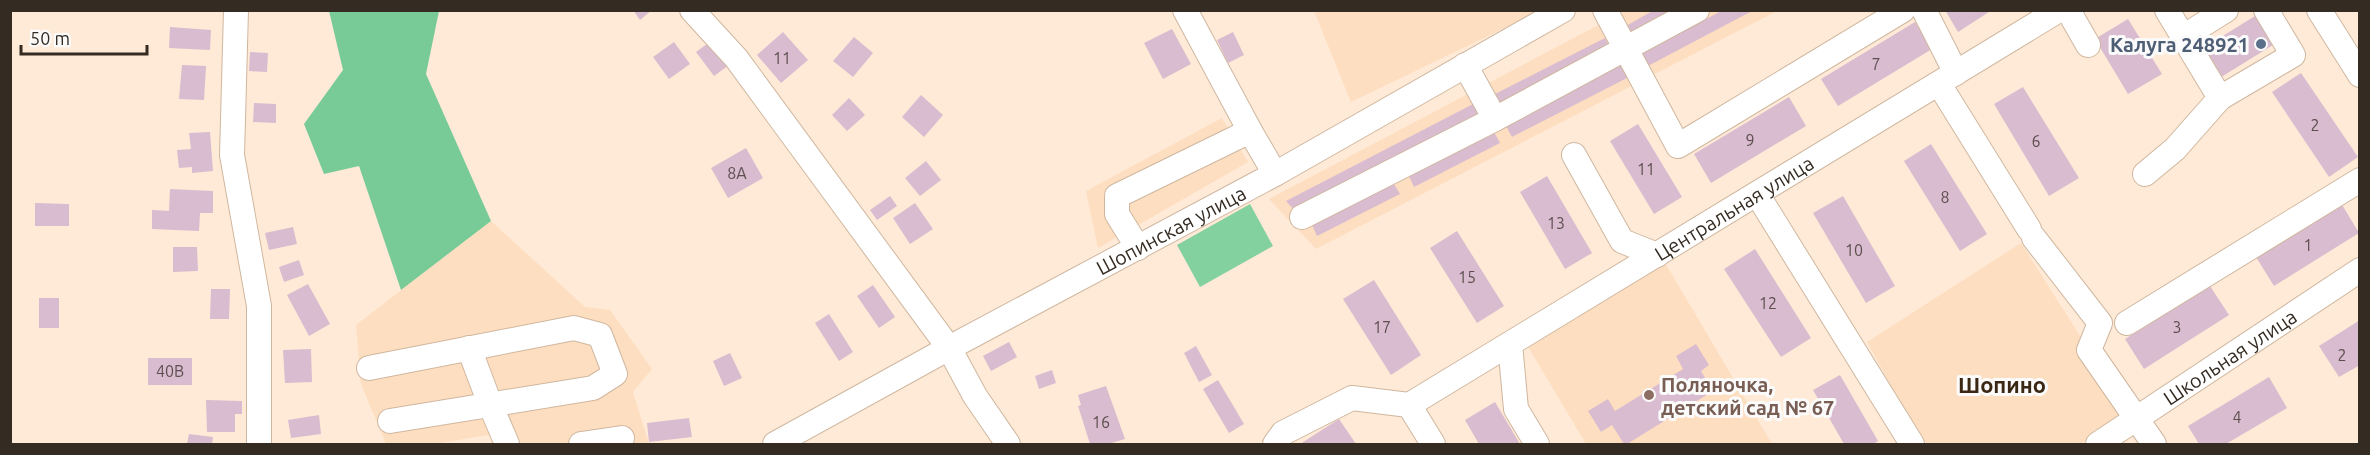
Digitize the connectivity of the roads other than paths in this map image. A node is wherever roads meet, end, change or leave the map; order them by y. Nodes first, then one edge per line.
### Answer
1 (236, 10) edge
2 (692, 10) edge
3 (1185, 10) edge
4 (1563, 10) edge
5 (1605, 10) edge
6 (1697, 10) edge
7 (1903, 10) edge
8 (1924, 10) edge
9 (2059, 10) edge
10 (2068, 10) edge
11 (2167, 10) edge
12 (2226, 10) edge
13 (2266, 10) edge
14 (2319, 10) edge
15 (2183, 37) junction
16 (2088, 45) dead end
17 (1624, 50) junction
18 (1465, 64) junction
19 (2360, 75) edge
20 (1948, 78) junction
21 (2220, 98) junction
22 (1495, 119) junction
23 (1250, 131) junction
24 (1574, 154) dead end
25 (1275, 174) junction
26 (2145, 174) dead end
27 (2360, 180) edge
28 (1757, 194) junction
29 (1302, 217) dead end
30 (1138, 248) junction
31 (1657, 255) junction
32 (2360, 270) edge
33 (2127, 323) dead end
34 (1510, 344) junction
35 (469, 348) junction
36 (949, 348) junction
37 (369, 368) dead end
38 (490, 404) junction
39 (1409, 405) junction
40 (2135, 420) junction
41 (390, 421) dead end
42 (622, 438) dead end
43 (259, 444) edge
44 (507, 444) edge
45 (581, 444) edge
46 (775, 444) edge
47 (1008, 444) edge
48 (1275, 444) edge
49 (1433, 444) edge
50 (1537, 444) edge
51 (1912, 444) edge
52 (2098, 444) edge
53 (2154, 444) edge

1 - 43 street
2 - 36 street
3 - 23 street
4 - 18 street, Шопинская улица
5 - 17 street
6 - 17 street
7 - 17 street
8 - 20 street
9 - 20 street, Центральная улица
10 - 16 street
11 - 15 street
12 - 15 street
13 - 21 street
14 - 19 street
15 - 21 street
17 - 22 street
18 - 22 street
18 - 25 street, Шопинская улица
20 - 28 street, Центральная улица
20 - 40 street
21 - 26 street
22 - 29 street
23 - 25 street
23 - 30 street
24 - 31 street
25 - 30 street, Шопинская улица
27 - 33 street
28 - 31 street, Центральная улица
28 - 51 street
30 - 36 street, Шопинская улица
31 - 34 street, Центральная улица
32 - 40 street, Школьная улица
34 - 39 street, Центральная улица
34 - 50 street
35 - 37 street
35 - 38 street
35 - 38 street
36 - 46 street, Шопинская улица
36 - 47 street
38 - 41 street
38 - 44 street
39 - 48 street
39 - 49 street
40 - 52 street, Школьная улица
40 - 53 street
42 - 45 street

